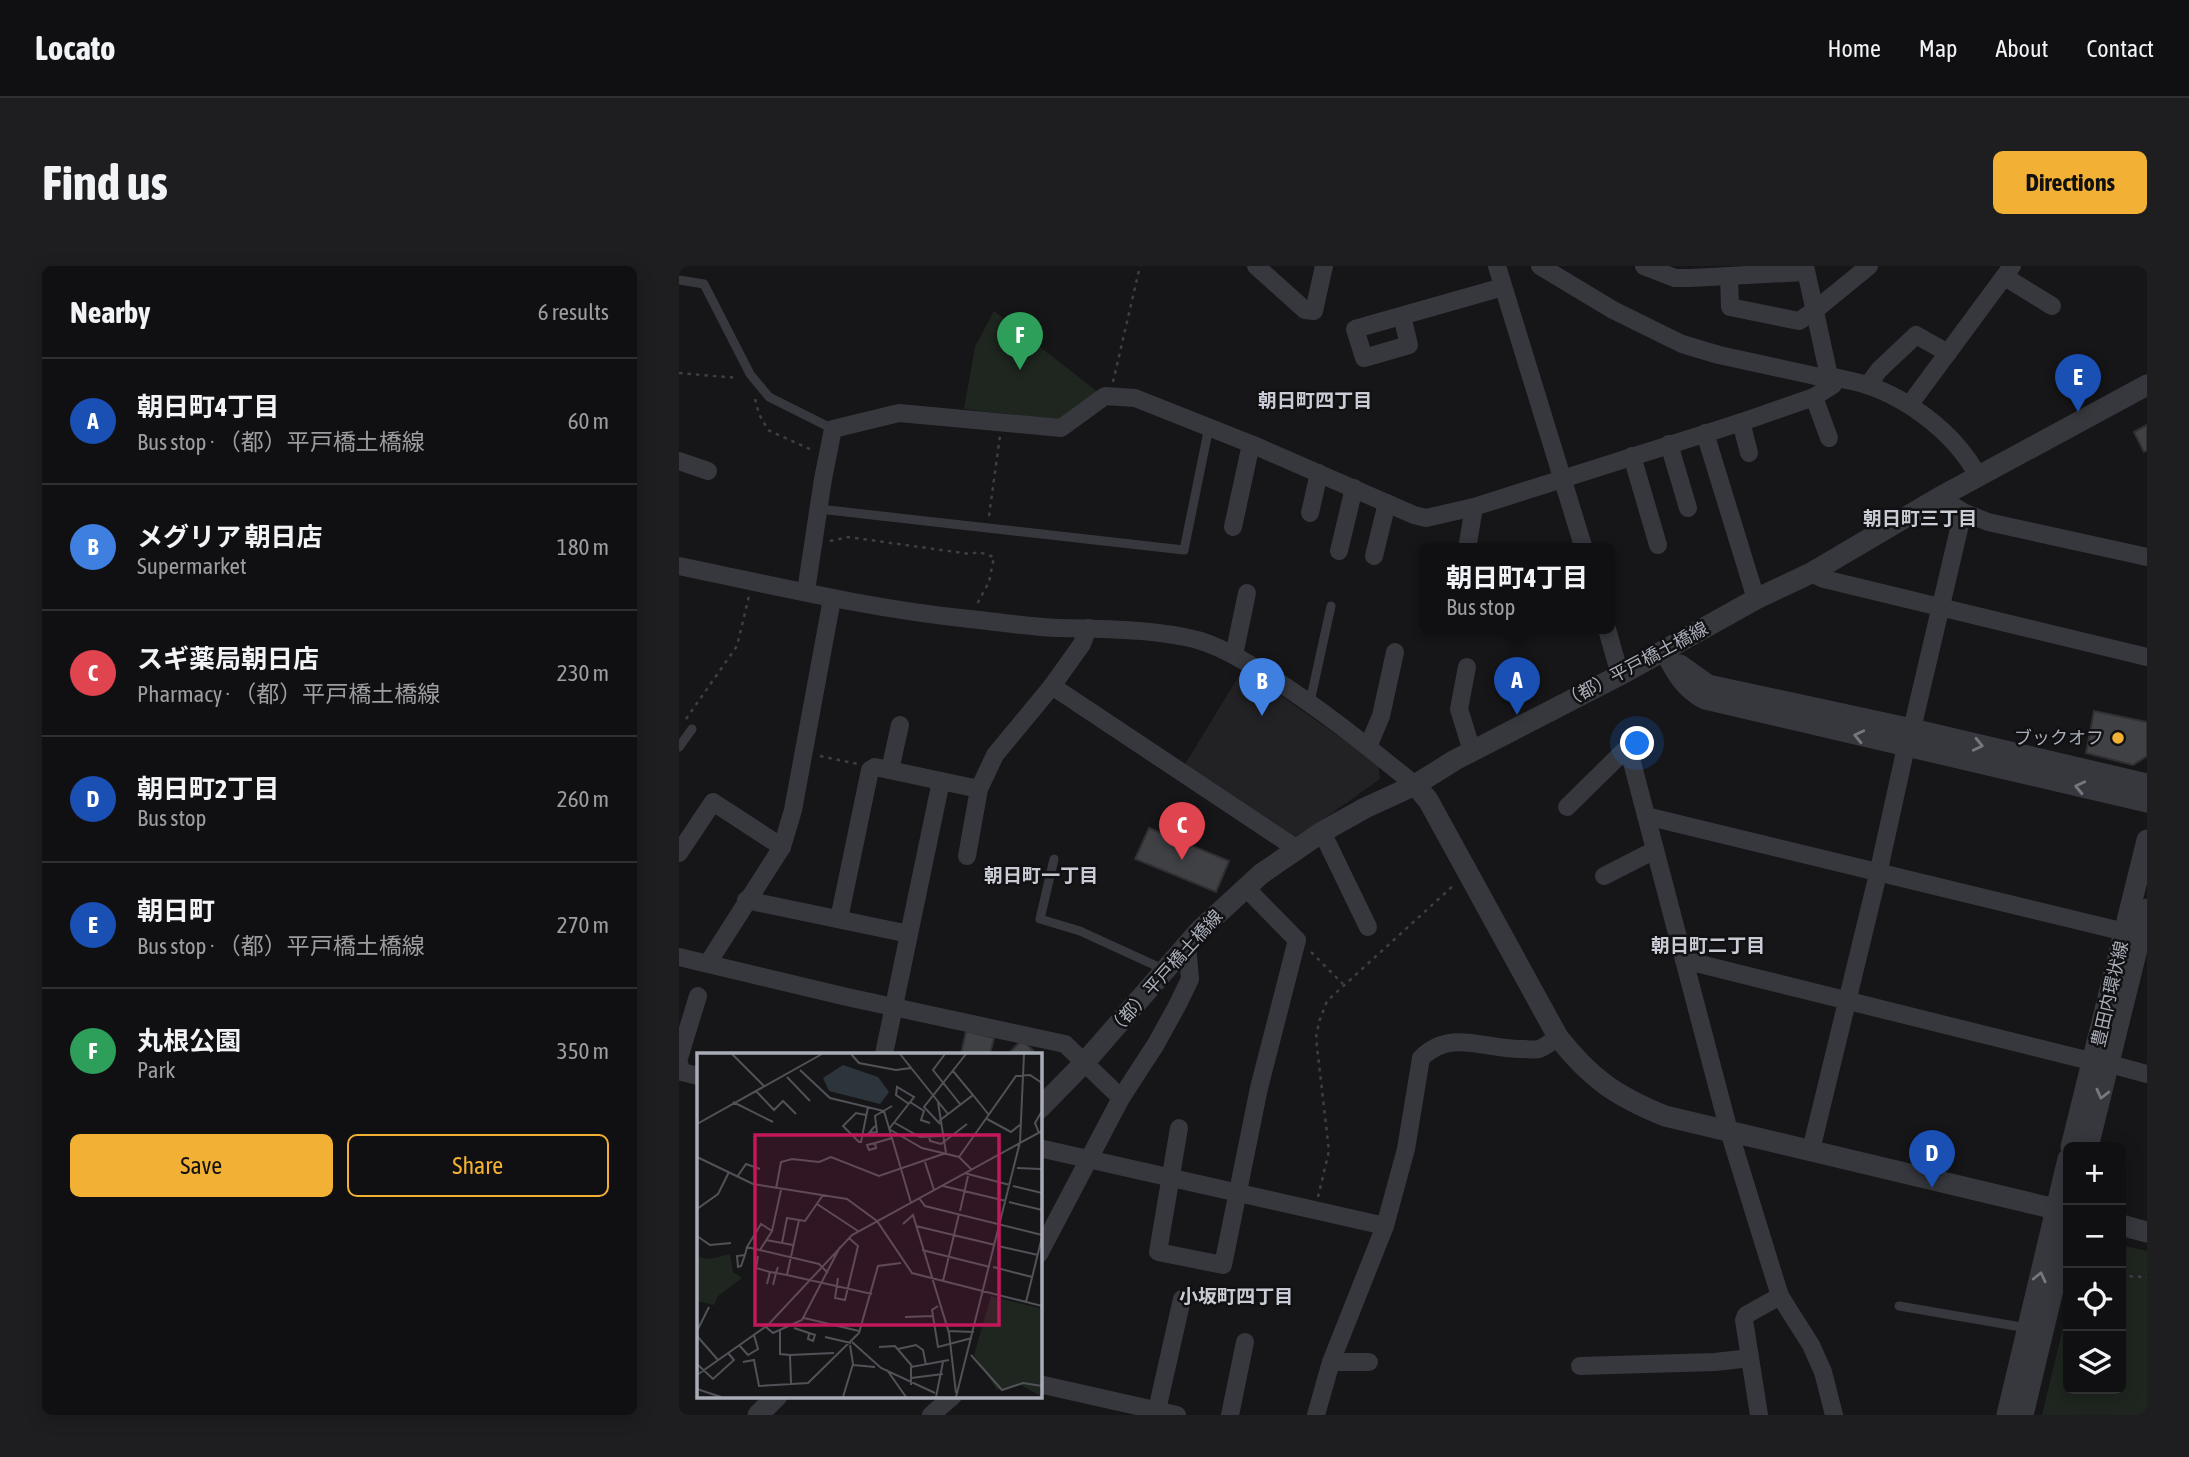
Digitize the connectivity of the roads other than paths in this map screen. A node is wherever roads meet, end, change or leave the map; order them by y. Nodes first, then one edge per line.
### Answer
1 (1256, 266) edge
2 (1324, 266) edge
3 (1497, 266) edge
4 (1540, 266) edge
5 (1644, 266) edge
6 (1869, 266) edge
7 (1806, 269) edge
8 (2008, 272) edge
9 (1729, 276) junction
10 (679, 280) edge
11 (1503, 287) junction
12 (2052, 306) dead end
13 (1814, 311) junction
14 (1402, 316) dead end
15 (1948, 353) junction
16 (1829, 376) junction
17 (1868, 384) junction
18 (2147, 385) edge
19 (1814, 397) junction
20 (1910, 404) junction
21 (1741, 422) junction
22 (1209, 427) junction
23 (833, 429) junction
24 (1705, 433) junction
25 (1829, 438) dead end
26 (1251, 444) junction
27 (1669, 444) junction
28 (1749, 453) dead end
29 (1632, 456) junction
30 (679, 461) edge
31 (708, 471) dead end
32 (1319, 473) junction
33 (1978, 476) junction
34 (1561, 478) junction
35 (1354, 488) junction
36 (1940, 497) junction
37 (1387, 503) junction
38 (1474, 507) junction
39 (1688, 508) dead end
40 (819, 509) junction
41 (1310, 513) dead end
42 (1963, 513) junction
43 (1233, 527) dead end
44 (1468, 543) edge
45 (1582, 543) edge
46 (1658, 545) dead end
47 (1339, 551) dead end
48 (1374, 556) dead end
49 (2147, 557) edge
50 (679, 566) edge
51 (1811, 573) junction
52 (806, 591) junction
53 (1247, 593) dead end
54 (832, 599) junction
55 (1756, 599) junction
56 (1331, 606) dead end
57 (1942, 607) junction
58 (1088, 628) junction
59 (1608, 634) edge
60 (1665, 651) junction
61 (1395, 652) dead end
62 (1234, 655) junction
63 (2147, 657) edge
64 (1467, 667) dead end
65 (1620, 675) junction
66 (1052, 686) junction
67 (1310, 702) junction
68 (900, 725) dead end
69 (692, 729) dead end
70 (1909, 738) junction
71 (679, 747) edge
72 (1368, 747) junction
73 (1472, 751) junction
74 (883, 769) junction
75 (941, 781) junction
76 (2147, 784) edge
77 (1415, 785) junction
78 (979, 789) junction
79 (2147, 802) edge
80 (1567, 807) dead end
81 (1646, 816) junction
82 (1322, 832) junction
83 (2147, 840) edge
84 (782, 847) junction
85 (1297, 849) junction
86 (1655, 850) junction
87 (679, 853) edge
88 (967, 856) dead end
89 (1053, 859) dead end
90 (1878, 874) junction
91 (1604, 876) dead end
92 (1245, 887) junction
93 (746, 900) junction
94 (2147, 909) edge
95 (839, 919) junction
96 (1368, 927) dead end
97 (909, 934) junction
98 (2137, 935) edge
99 (1187, 944) junction
100 (679, 957) edge
101 (1684, 960) junction
102 (708, 963) junction
103 (1165, 970) junction
104 (698, 996) dead end
105 (1847, 1000) junction
106 (895, 1006) junction
107 (1558, 1037) junction
108 (884, 1053) edge
109 (679, 1058) edge
110 (1085, 1062) junction
111 (2102, 1063) junction
112 (679, 1064) edge
113 (2147, 1074) edge
114 (697, 1076) edge
115 (1121, 1098) junction
116 (1041, 1107) edge
117 (1179, 1128) dead end
118 (1729, 1131) junction
119 (2073, 1142) edge
120 (2089, 1142) edge
121 (1041, 1148) edge
122 (1811, 1150) junction
123 (1090, 1158) junction
124 (1170, 1178) junction
125 (1237, 1192) junction
126 (2062, 1210) edge
127 (1385, 1226) junction
128 (2126, 1226) edge
129 (2147, 1232) edge
130 (2063, 1248) edge
131 (1041, 1250) edge
132 (1780, 1296) junction
133 (1182, 1299) dead end
134 (1899, 1306) dead end
135 (2029, 1328) junction
136 (1245, 1342) dead end
137 (1750, 1358) junction
138 (1331, 1362) junction
139 (1369, 1362) dead end
140 (1580, 1366) dead end
141 (1041, 1385) edge
142 (775, 1398) edge
143 (951, 1398) edge
144 (1106, 1407) edge
145 (1157, 1410) junction
146 (758, 1415) edge
147 (931, 1415) edge
148 (1177, 1415) edge
149 (1230, 1415) edge
150 (1316, 1415) edge
151 (1759, 1415) edge
152 (1834, 1415) edge
153 (2007, 1415) edge
154 (2023, 1415) edge

1 - 2 street
3 - 11 street
4 - 16 street
5 - 9 street
6 - 13 street
7 - 9 street
7 - 13 street
8 - 12 street
8 - 15 street
9 - 13 street
10 - 23 lane
11 - 14 street
11 - 34 street
13 - 16 street
15 - 17 street
15 - 20 street
16 - 17 street
16 - 19 street
17 - 20 street
18 - 33 street, （都）平戸橋土橋線
19 - 21 street
19 - 25 street
20 - 33 street
21 - 24 street
21 - 28 street
22 - 23 street
22 - 26 street
22 - 40 lane
23 - 40 street
24 - 27 street
24 - 55 street
26 - 32 street
26 - 43 street
27 - 29 street
27 - 39 street
29 - 34 street
29 - 46 street
30 - 31 street
32 - 35 street
32 - 41 street
33 - 36 street, （都）平戸橋土橋線
34 - 38 street
34 - 45 street
35 - 37 street
35 - 47 street
36 - 42 street
36 - 51 street, （都）平戸橋土橋線
37 - 38 street
37 - 48 street
38 - 44 street
40 - 52 street
42 - 49 street
42 - 57 street
50 - 52 street
51 - 55 street, （都）平戸橋土橋線
51 - 57 street
52 - 54 street
53 - 62 street
54 - 58 street
54 - 84 street
55 - 60 street, （都）平戸橋土橋線
56 - 67 lane
57 - 63 street
57 - 70 street
58 - 62 street
58 - 66 street
59 - 65 street
60 - 65 street, （都）平戸橋土橋線
60 - 70 street
61 - 72 street
62 - 67 street
64 - 73 street
65 - 73 street, （都）平戸橋土橋線
66 - 78 street
66 - 85 street
67 - 72 street
68 - 74 street
69 - 71 lane
70 -> 76 street
79 -> 70 street
70 - 90 street
72 - 77 street
73 - 77 street, （都）平戸橋土橋線
74 - 75 street
74 - 95 street
75 - 78 street
75 - 97 street
77 - 82 street, （都）平戸橋土橋線
77 - 107 street
78 - 88 street
80 - 81 street
81 - 86 street
81 - 90 street
82 - 85 street, （都）平戸橋土橋線
82 - 96 street
83 - 98 street, 豊田内環状線
84 - 87 street
84 - 93 street
85 - 92 street, （都）平戸橋土橋線
86 - 91 street
86 - 101 street
89 - 103 lane
90 - 98 street
90 - 105 street
92 - 99 street, （都）平戸橋土橋線
92 - 125 street
93 - 95 street
93 - 102 street
94 - 98 street, 豊田内環状線
95 - 97 street
97 - 106 street
98 - 111 street, 豊田内環状線
99 - 103 street, （都）平戸橋土橋線
99 - 115 street
100 - 102 street
101 - 105 street
101 - 118 street
102 - 106 street
103 - 110 street, （都）平戸橋土橋線
104 - 109 street
105 - 111 street
105 - 122 street
106 - 108 street
106 - 110 street
107 - 118 street
107 - 127 street
110 - 115 street
110 - 116 street, （都）平戸橋土橋線
111 - 113 street
111 - 119 street, 豊田内環状線
111 -> 120 street, 豊田内環状線
112 - 114 street
115 - 123 street
117 - 124 street
118 - 122 street
118 - 132 street
121 - 123 street
122 - 126 street
123 - 124 street
123 - 131 street
124 - 125 street
124 - 125 street
125 - 127 street
135 -> 126 street
127 - 138 street
128 - 129 street
130 - 154 street
132 - 137 street
132 - 152 street
133 - 145 street
134 - 135 lane
135 - 153 street
136 - 149 street
137 - 140 street
137 - 151 street
138 - 139 street
138 - 150 street
141 - 144 street
142 - 146 street
143 - 147 street
144 - 145 street
145 - 148 street

